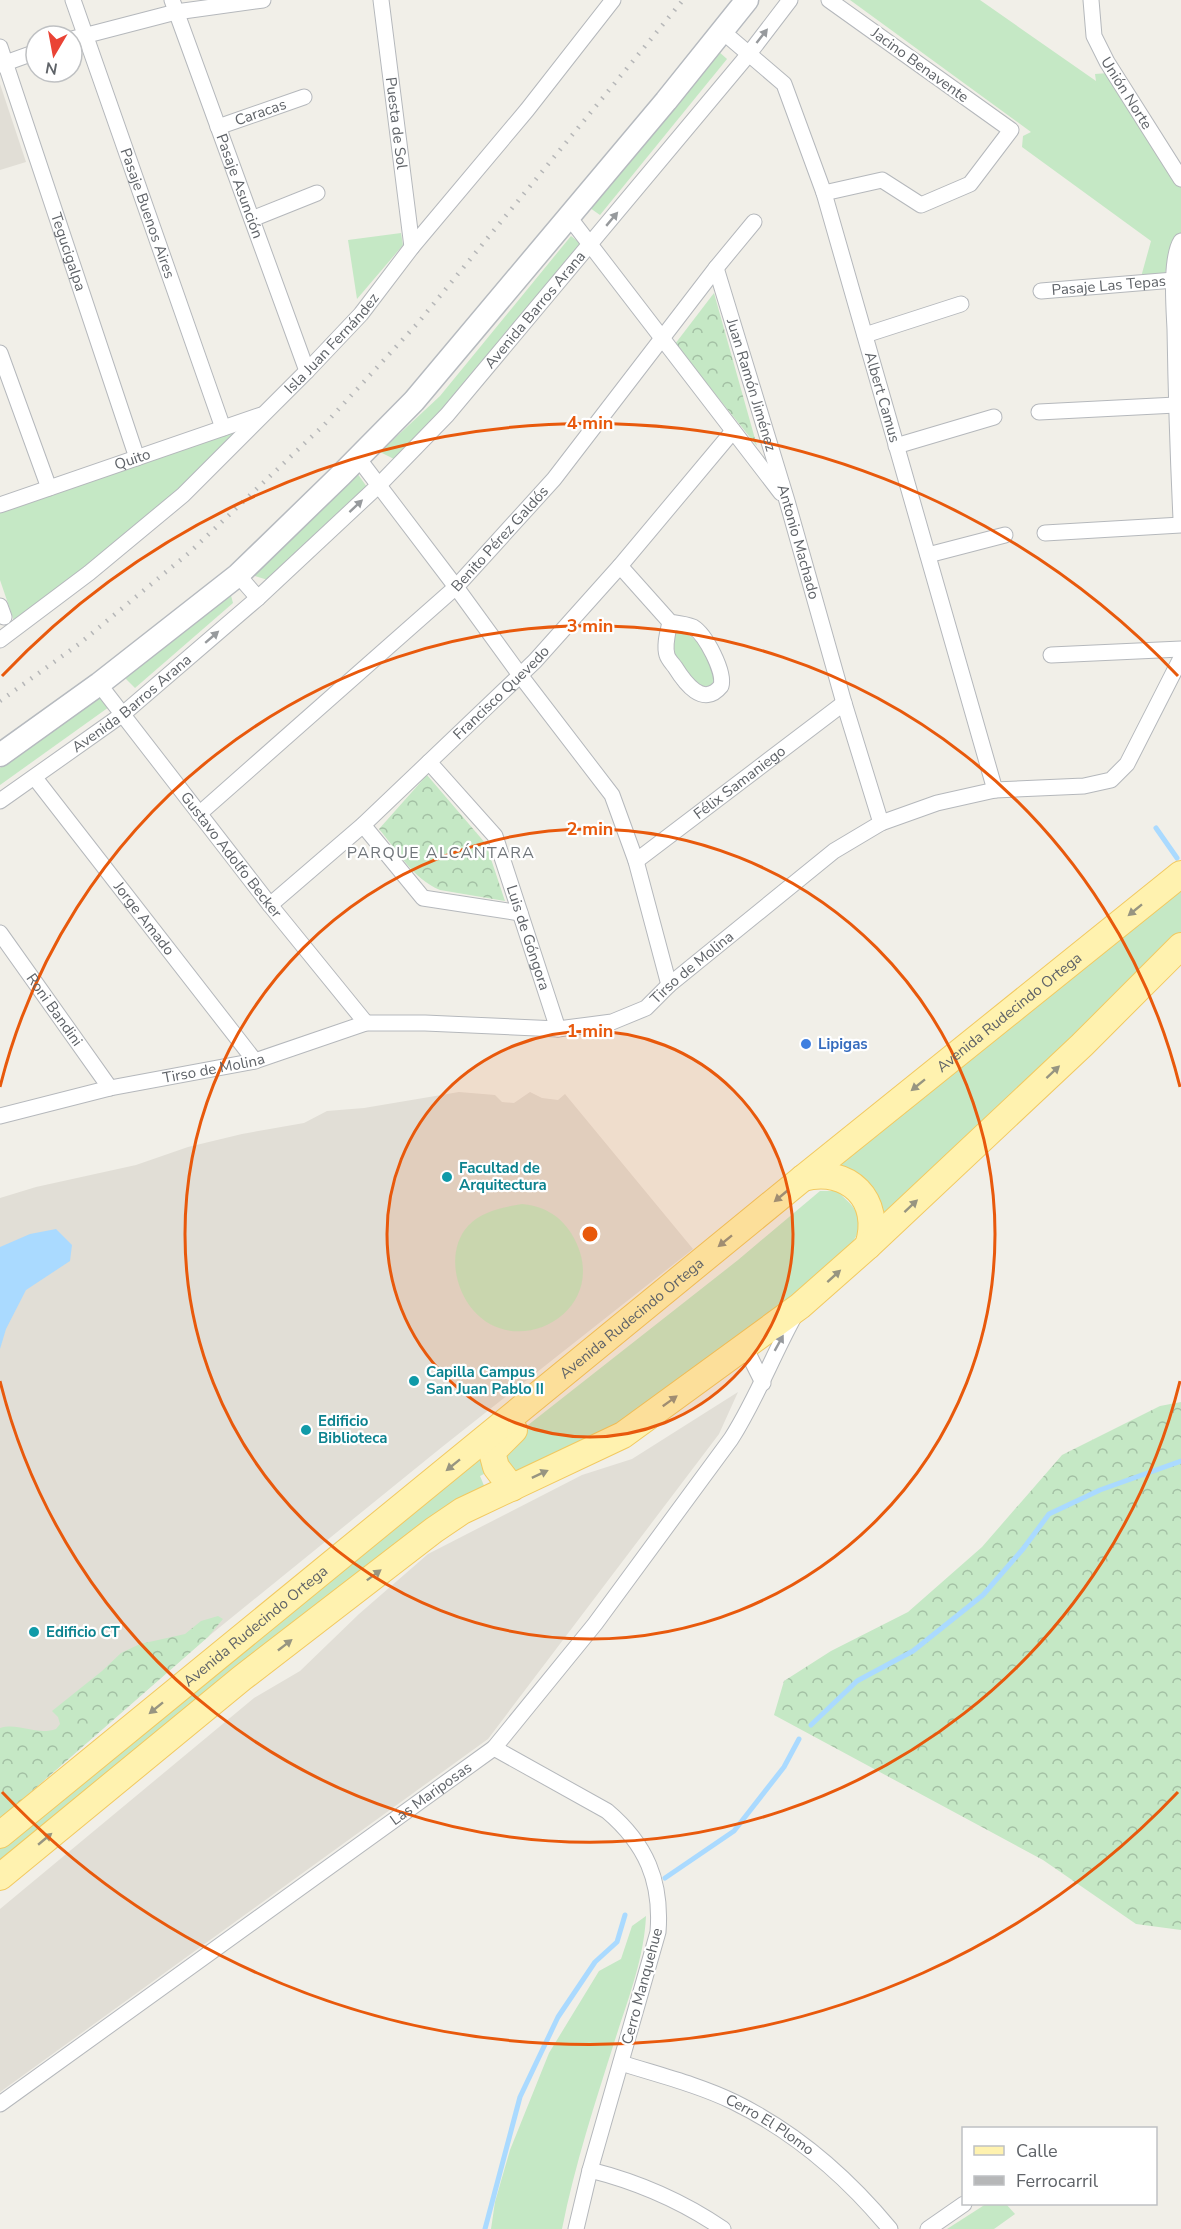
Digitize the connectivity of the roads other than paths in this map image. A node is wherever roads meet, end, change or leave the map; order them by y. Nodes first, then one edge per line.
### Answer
1 (73, 0) edge
2 (263, 0) edge
3 (381, 0) edge
4 (612, 0) edge
5 (747, 0) edge
6 (790, 0) edge
7 (829, 0) edge
8 (1091, 0) edge
9 (174, 6) edge
10 (76, 24) edge
11 (722, 31) junction
12 (84, 35) edge
13 (0, 46) edge
14 (84, 53) edge
15 (748, 55) junction
16 (24, 56) edge
17 (3, 64) edge
18 (304, 97) dead end
19 (218, 127) junction
20 (1181, 179) edge
21 (317, 193) dead end
22 (824, 193) junction
23 (569, 217) junction
24 (252, 219) junction
25 (754, 222) dead end
26 (1181, 242) edge
27 (590, 245) junction
28 (412, 247) junction
29 (716, 268) junction
30 (1177, 276) edge
31 (1041, 291) dead end
32 (961, 304) dead end
33 (865, 335) junction
34 (663, 339) junction
35 (0, 353) edge
36 (307, 371) junction
37 (1176, 405) junction
38 (1039, 412) dead end
39 (264, 414) junction
40 (994, 417) dead end
41 (224, 428) junction
42 (734, 431) junction
43 (896, 446) junction
44 (137, 458) junction
45 (358, 458) junction
46 (379, 485) junction
47 (49, 488) junction
48 (787, 501) junction
49 (0, 505) edge
50 (1181, 519) edge
51 (1181, 525) edge
52 (1045, 534) dead end
53 (1005, 535) dead end
54 (928, 555) junction
55 (620, 566) junction
56 (238, 575) junction
57 (456, 587) junction
58 (258, 598) junction
59 (670, 622) junction
60 (0, 640) edge
61 (1181, 649) edge
62 (1052, 655) dead end
63 (1181, 658) edge
64 (520, 675) junction
65 (99, 684) junction
66 (844, 703) junction
67 (123, 714) junction
68 (0, 755) edge
69 (429, 762) junction
70 (35, 778) junction
71 (995, 790) junction
72 (0, 801) edge
73 (200, 814) junction
74 (881, 823) junction
75 (363, 825) junction
76 (636, 861) junction
77 (1181, 874) edge
78 (270, 905) junction
79 (520, 913) junction
80 (0, 933) edge
81 (1181, 946) edge
82 (669, 984) junction
83 (366, 1023) junction
84 (558, 1029) junction
85 (255, 1061) junction
86 (110, 1088) junction
87 (0, 1116) edge
88 (802, 1178) junction
89 (868, 1246) junction
90 (800, 1306) junction
91 (745, 1347) junction
92 (763, 1383) junction
93 (531, 1402) junction
94 (512, 1488) junction
95 (494, 1748) junction
96 (0, 1835) edge
97 (0, 1877) edge
98 (621, 2064) junction
99 (0, 2104) edge
100 (590, 2170) junction
101 (963, 2205) edge
102 (576, 2229) edge
103 (723, 2229) edge
104 (890, 2229) edge
105 (928, 2229) edge

1 - 10 street, Pasaje Buenos Aires
2 - 9 street
3 - 28 street, Puesta de Sol
4 - 28 street, Isla Juan Fernández
5 - 11 main road
15 -> 6 street, Avenida Barros Arana
7 - 22 street, Jacino Benavente
8 - 20 street, Unión Norte
9 - 12 street
9 - 19 street, Pasaje Asunción
11 - 15 street, Albert Camus
11 - 23 main road
13 - 17 street, Tegucigalpa
14 - 41 street, Pasaje Buenos Aires
15 - 22 street, Albert Camus
27 -> 15 street, Avenida Barros Arana
16 - 17 street
17 - 44 street, Tegucigalpa
18 - 19 street, Caracas
19 - 24 street, Pasaje Asunción
21 - 24 street
22 - 33 street, Albert Camus
23 - 27 street, Antonio Machado
23 - 45 main road
24 - 36 street, Pasaje Asunción
25 - 29 street, Benito Pérez Galdós
26 - 30 street
27 - 34 street, Antonio Machado
27 - 46 street, Avenida Barros Arana
28 - 36 street, Isla Juan Fernández
29 - 34 street, Benito Pérez Galdós
29 - 48 street, Juan Ramón Jiménez
30 - 31 street, Pasaje Las Tepas
30 - 37 street
32 - 33 street
33 - 43 street, Albert Camus
34 - 42 street, Antonio Machado
34 - 57 street, Benito Pérez Galdós
35 - 47 street
36 - 39 street, Isla Juan Fernández
37 - 38 street
37 - 50 street
39 - 41 street, Quito
39 - 60 street, Isla Juan Fernández
40 - 43 street
41 - 44 street, Quito
42 - 48 street, Antonio Machado
42 - 55 street, Francisco Quevedo
43 - 54 street, Albert Camus
44 - 47 street, Quito
45 - 46 street
45 - 56 main road
46 - 57 street
58 -> 46 street, Avenida Barros Arana
47 - 49 street, Quito
48 - 66 street, Antonio Machado
51 - 52 street
53 - 54 street
54 - 71 street, Albert Camus
55 - 59 street
55 - 64 street, Francisco Quevedo
56 - 58 street
56 - 65 main road
57 - 64 street
57 - 73 street, Benito Pérez Galdós
67 -> 58 street, Avenida Barros Arana
59 - 59 street
61 - 62 street
63 - 71 street, Tirso de Molina
64 - 69 street, Francisco Quevedo
64 - 76 street
65 - 67 street, Gustavo Adolfo Becker
65 - 68 main road
66 - 74 street, Antonio Machado
66 - 76 street, Félix Samaniego
67 - 70 street, Avenida Barros Arana
67 - 73 street, Gustavo Adolfo Becker
69 - 75 street, Francisco Quevedo
69 - 79 street, Luis de Góngora
70 - 72 street, Avenida Barros Arana
70 - 85 street, Jorge Amado
71 - 74 street, Tirso de Molina
73 - 78 street, Gustavo Adolfo Becker
74 - 82 street, Tirso de Molina
75 - 78 street, Francisco Quevedo
75 - 79 street
76 - 82 street
77 -> 88 main road, Avenida Rudecindo Ortega
78 - 83 street, Gustavo Adolfo Becker
79 - 84 street, Luis de Góngora
80 - 86 street, Roni Bandini
89 -> 81 main road
82 - 84 street, Tirso de Molina
83 - 84 street, Tirso de Molina
83 - 85 street, Tirso de Molina
85 - 86 street, Tirso de Molina
86 - 87 street, Tirso de Molina
88 - 89 main road
88 -> 93 main road, Avenida Rudecindo Ortega
90 -> 89 main road
90 - 91 main road
92 -> 90 street, Las Mariposas
91 - 92 street
94 -> 91 main road
92 - 95 street, Las Mariposas
93 - 94 main road
93 -> 96 main road, Avenida Rudecindo Ortega
97 -> 94 main road
95 - 98 street, Cerro Manquehue
95 - 99 street, Las Mariposas
98 - 100 street, Cerro Manquehue
98 - 104 street, Cerro El Plomo
100 - 102 street, Cerro Manquehue
100 - 103 street
101 - 105 street

